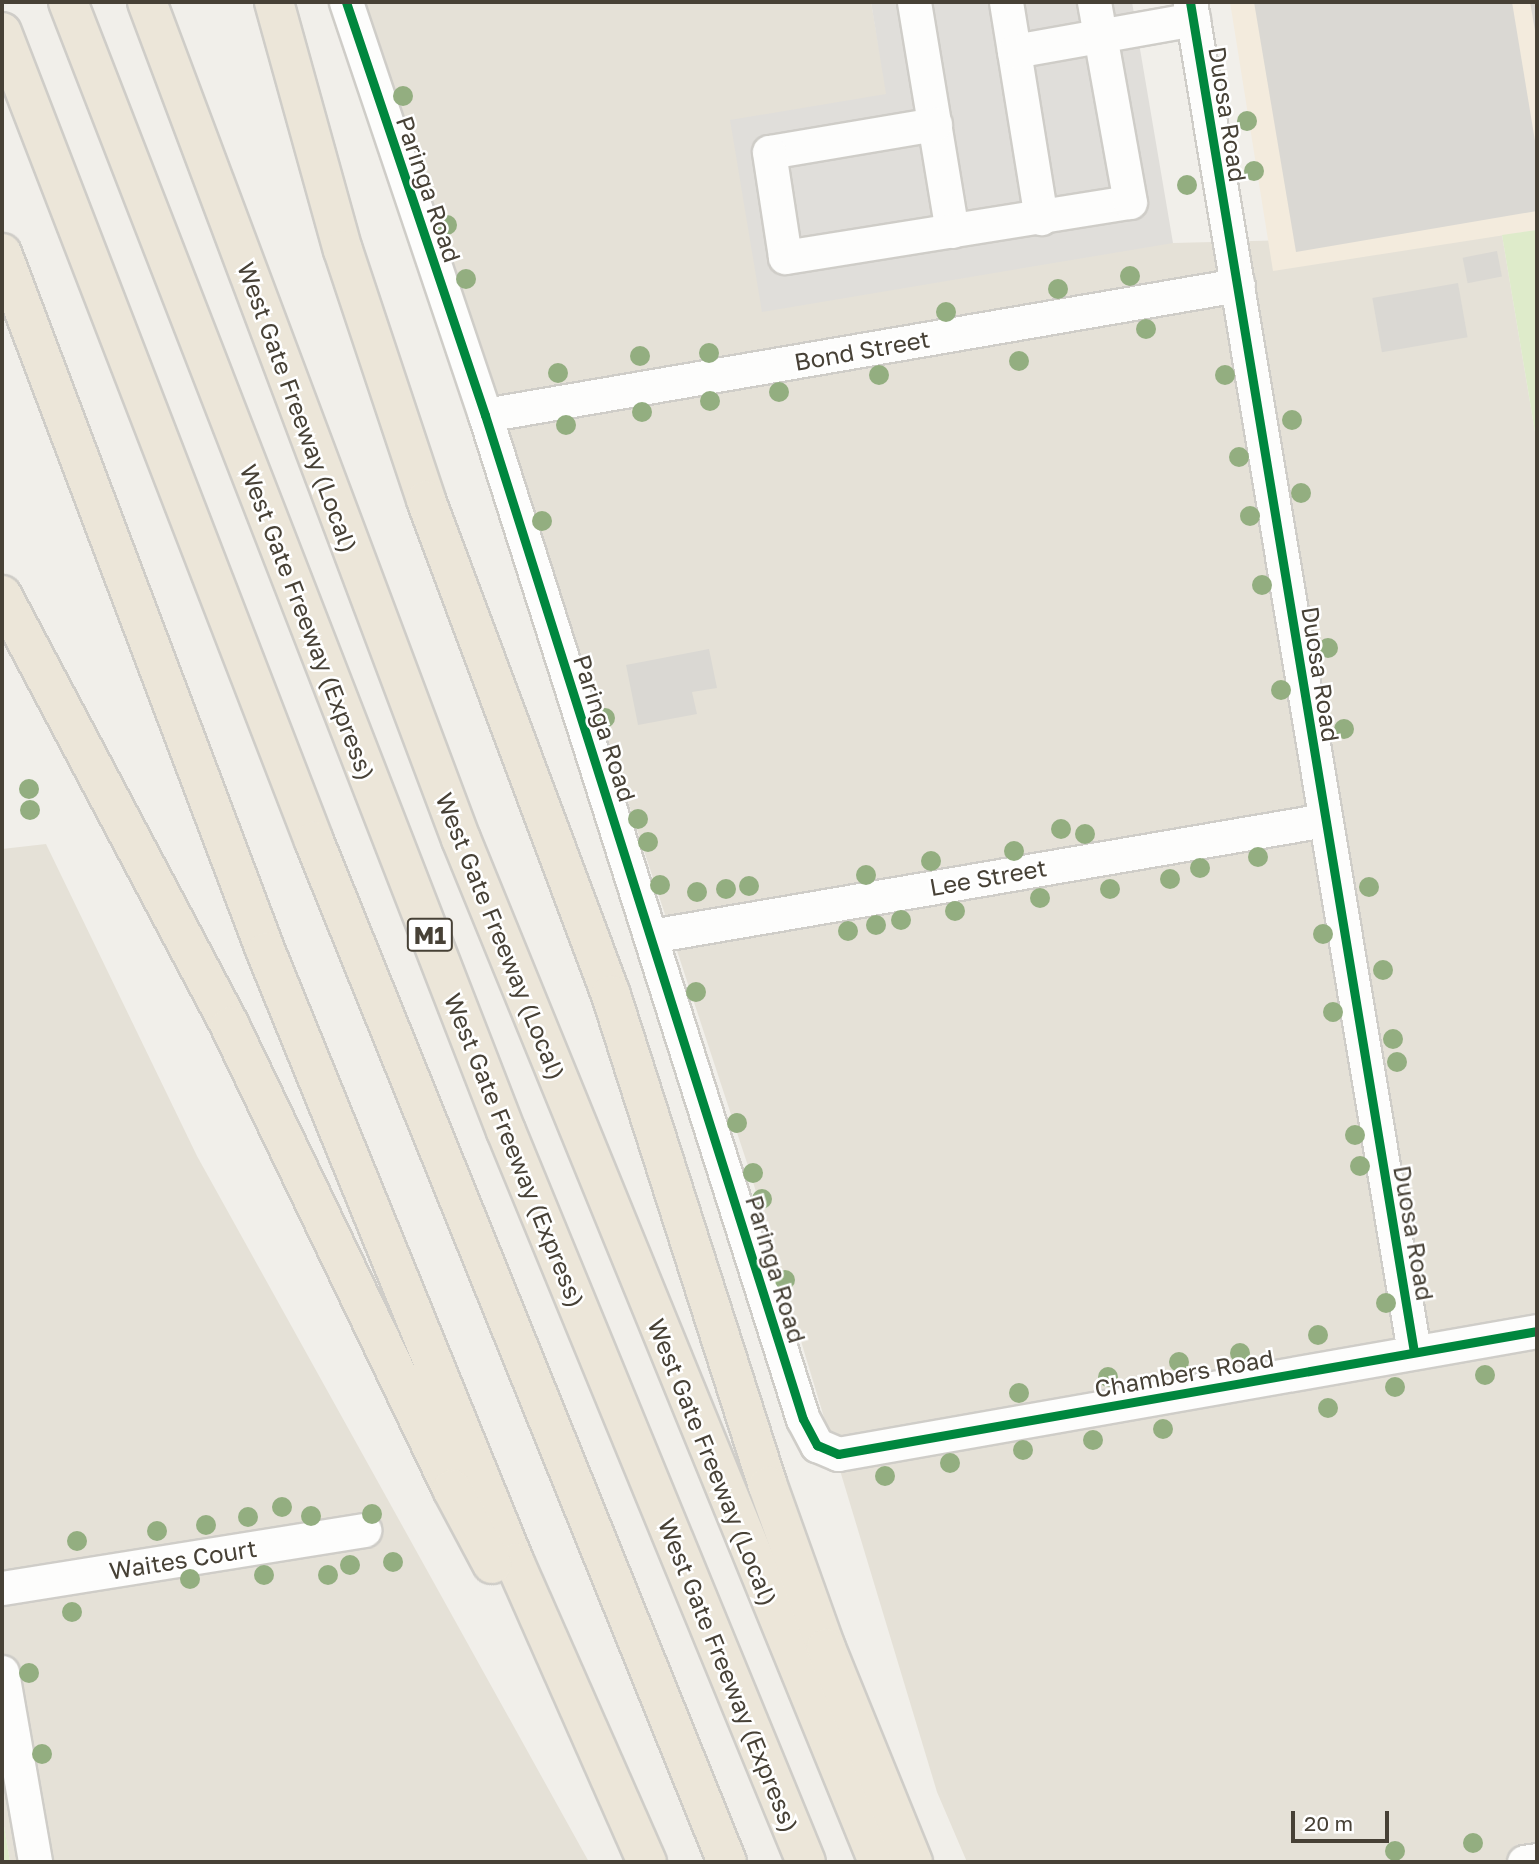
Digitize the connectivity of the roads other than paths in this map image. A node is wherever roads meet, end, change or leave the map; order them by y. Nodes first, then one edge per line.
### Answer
1 (68, 2) edge
2 (147, 2) edge
3 (274, 2) edge
4 (345, 2) edge
5 (914, 2) edge
6 (1006, 2) edge
7 (1094, 2) edge
8 (1192, 10) edge
9 (2, 32) edge
10 (1098, 35) junction
11 (1014, 51) junction
12 (935, 124) junction
13 (1041, 218) junction
14 (952, 231) junction
15 (2, 253) edge
16 (1238, 285) junction
17 (485, 415) junction
18 (2, 595) edge
19 (1325, 820) junction
20 (651, 936) junction
21 (1537, 1331) edge
22 (1414, 1352) junction
23 (838, 1454) joint
24 (364, 1530) dead end
25 (2, 1588) edge
26 (2, 1672) edge
27 (613, 1786) junction
28 (1537, 1860) edge
29 (35, 1862) edge
30 (647, 1862) edge
31 (727, 1862) edge
32 (806, 1862) edge
33 (878, 1862) edge
34 (913, 1862) edge
35 (1524, 1862) edge

1 - 32 highway, West Gate Freeway (Express) / M1
2 - 33 highway, West Gate Freeway (Local) / M1
3 - 34 highway
4 - 17 street, Paringa Road
5 - 12 street
6 - 11 street
7 - 10 street
8 - 10 street
8 - 16 street, Duosa Road
9 - 31 highway
10 - 11 street
10 - 13 street
11 - 13 street
12 - 14 street
12 - 14 street
13 - 14 street
15 - 27 highway
16 - 17 street, Bond Street
16 - 19 street, Duosa Road
17 - 20 street, Paringa Road
18 - 27 highway
19 - 20 street, Lee Street
19 - 22 street, Duosa Road
20 - 23 street, Paringa Road
21 - 22 street, Chambers Road
22 - 23 street, Chambers Road
24 - 25 street, Waites Court
26 - 29 street
27 - 30 highway
28 - 35 street

